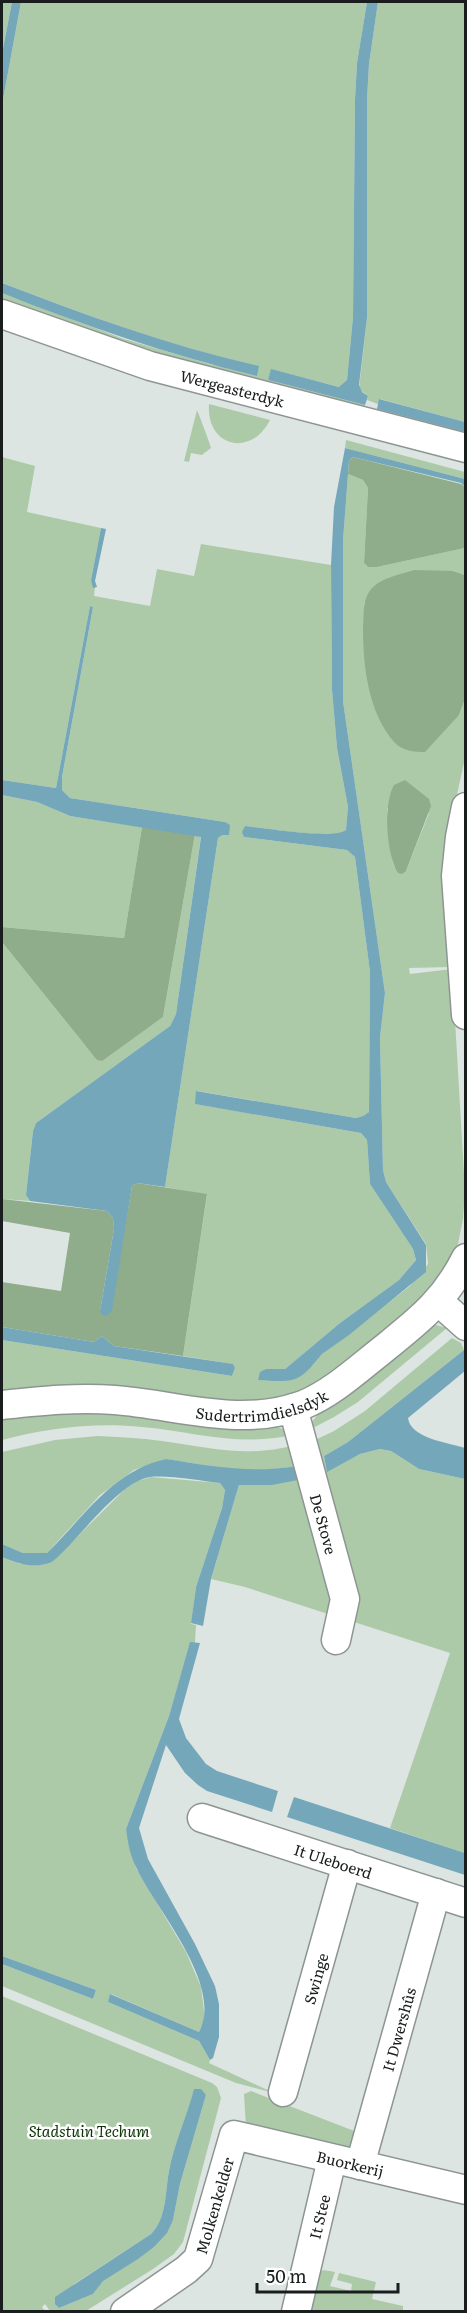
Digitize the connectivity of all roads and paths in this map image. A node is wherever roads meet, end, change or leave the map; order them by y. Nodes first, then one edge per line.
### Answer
1 (2, 314) edge
2 (465, 448) edge
3 (465, 807) edge
4 (465, 998) edge
5 (465, 1258) edge
6 (438, 1301) junction
7 (465, 1326) edge
8 (2, 1405) edge
9 (293, 1408) junction
10 (336, 1640) dead end
11 (202, 1818) dead end
12 (346, 1864) junction
13 (436, 1893) junction
14 (465, 1903) edge
15 (283, 2092) dead end
16 (234, 2135) joint
17 (332, 2159) junction
18 (360, 2165) junction
19 (465, 2190) edge
20 (125, 2312) edge
21 (296, 2312) edge

1 - 2 street, Wergeasterdyk
3 - 4 street
5 - 6 street, Sudertrimdielsdyk
6 - 7 street
6 - 9 street, Sudertrimdielsdyk
8 - 9 street, Sudertrimdielsdyk
9 - 10 street, De Stove
11 - 12 street, It Uleboerd
12 - 13 street, It Uleboerd
12 - 15 street, Swinge
13 - 14 street, It Uleboerd
13 - 18 street, It Dwershûs
16 - 17 street, Buorkerij
16 - 20 street, Molkenkelder
17 - 18 street, Buorkerij
17 - 21 street, It Stee
18 - 19 street, Buorkerij

